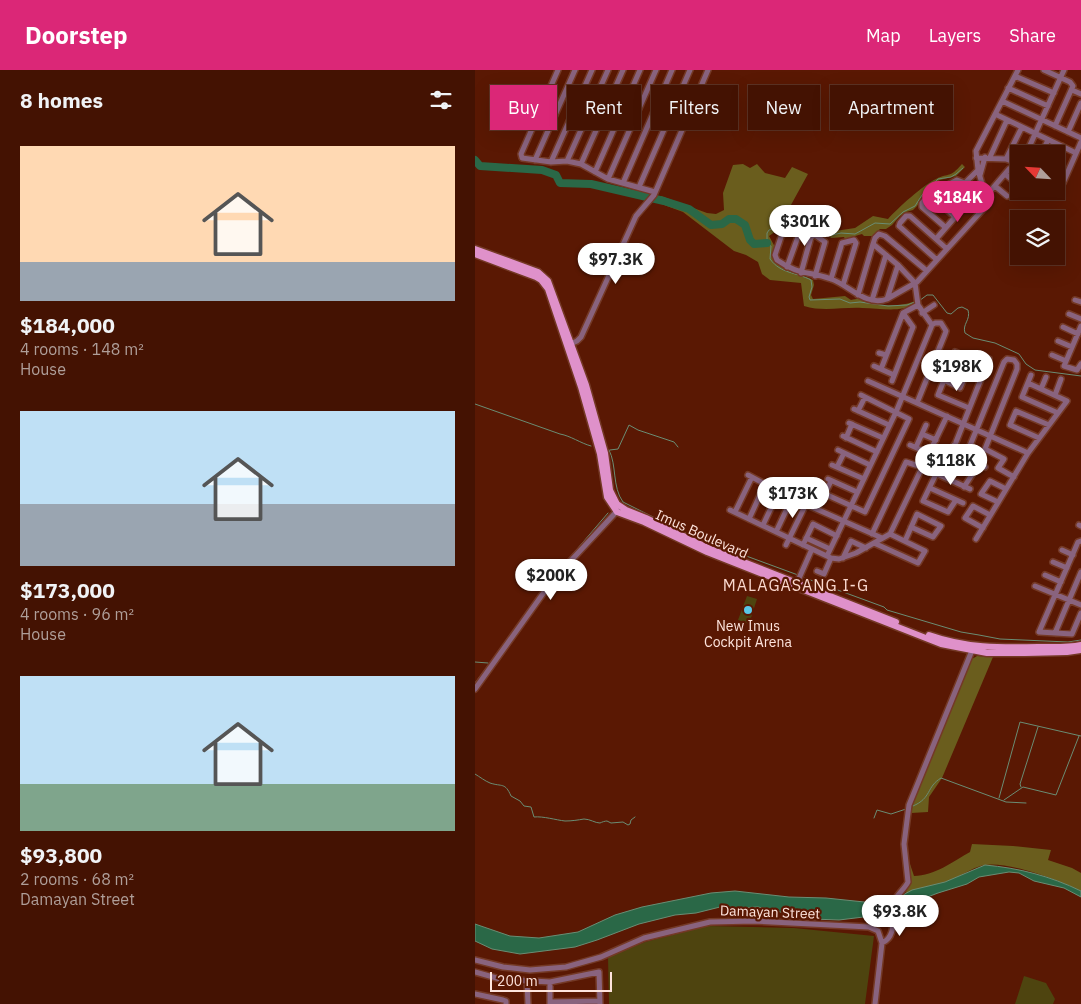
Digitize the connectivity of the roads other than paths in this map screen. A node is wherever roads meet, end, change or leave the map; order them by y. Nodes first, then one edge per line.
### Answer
1 (557, 70) edge
2 (575, 70) edge
3 (592, 70) edge
4 (608, 70) edge
5 (623, 70) edge
6 (640, 70) edge
7 (656, 70) edge
8 (672, 70) edge
9 (689, 70) edge
10 (708, 70) edge
11 (1018, 70) edge
12 (1044, 70) edge
13 (1065, 70) edge
14 (1015, 76) junction
15 (1061, 78) junction
16 (1008, 88) junction
17 (1072, 90) junction
18 (1054, 93) junction
19 (1081, 94) edge
20 (1002, 101) junction
21 (1081, 103) edge
22 (1048, 106) junction
23 (995, 114) junction
24 (1007, 120) junction
25 (1042, 120) junction
26 (1055, 126) junction
27 (1022, 127) junction
28 (1068, 132) junction
29 (1035, 133) junction
30 (1081, 138) edge
31 (1048, 140) junction
32 (1081, 142) edge
33 (1030, 145) edge
34 (1046, 145) edge
35 (1060, 145) edge
36 (1065, 148) edge
37 (1076, 153) junction
38 (987, 157) junction
39 (976, 158) junction
40 (1006, 159) junction
41 (535, 160) junction
42 (567, 161) junction
43 (1010, 161) edge
44 (551, 162) junction
45 (581, 164) junction
46 (595, 172) junction
47 (979, 173) junction
48 (1010, 176) edge
49 (1065, 178) edge
50 (608, 179) junction
51 (623, 183) junction
52 (983, 186) junction
53 (995, 186) junction
54 (639, 187) junction
55 (655, 192) junction
56 (985, 196) junction
57 (1007, 196) dead end
58 (965, 206) junction
59 (955, 217) junction
60 (945, 227) junction
61 (936, 238) junction
62 (873, 244) junction
63 (475, 248) edge
64 (947, 249) junction
65 (475, 254) edge
66 (886, 255) junction
67 (937, 260) junction
68 (898, 265) junction
69 (787, 267) junction
70 (927, 271) junction
71 (801, 272) junction
72 (815, 276) junction
73 (831, 279) junction
74 (915, 284) junction
75 (843, 285) junction
76 (859, 295) junction
77 (887, 299) junction
78 (873, 300) junction
79 (1075, 300) dead end
80 (918, 302) junction
81 (1081, 302) edge
82 (934, 305) dead end
83 (903, 313) junction
84 (923, 313) junction
85 (1069, 314) dead end
86 (1081, 319) edge
87 (932, 325) junction
88 (1081, 326) edge
89 (1063, 327) dead end
90 (1078, 334) junction
91 (885, 340) dead end
92 (1058, 341) dead end
93 (891, 343) junction
94 (569, 345) junction
95 (1072, 347) junction
96 (879, 352) dead end
97 (886, 355) junction
98 (1053, 355) dead end
99 (989, 359) dead end
100 (972, 360) junction
101 (1066, 361) junction
102 (1081, 364) edge
103 (873, 366) dead end
104 (986, 366) junction
105 (881, 369) junction
106 (966, 374) junction
107 (1031, 375) dead end
108 (1046, 377) dead end
109 (1061, 379) dead end
110 (867, 380) dead end
111 (1028, 383) junction
112 (1041, 389) junction
113 (1055, 395) junction
114 (903, 396) junction
115 (917, 403) junction
116 (969, 408) junction
117 (896, 412) junction
118 (1058, 413) junction
119 (947, 416) junction
120 (963, 423) junction
121 (889, 425) junction
122 (926, 425) dead end
123 (1049, 426) junction
124 (976, 429) junction
125 (922, 434) junction
126 (990, 436) junction
127 (883, 438) junction
128 (1039, 438) junction
129 (936, 440) junction
130 (969, 448) dead end
131 (838, 450) dead end
132 (877, 452) junction
133 (844, 453) junction
134 (929, 453) junction
135 (1029, 453) junction
136 (946, 461) junction
137 (870, 465) junction
138 (922, 467) junction
139 (936, 474) junction
140 (1014, 478) junction
141 (864, 479) junction
142 (930, 488) junction
143 (1006, 489) junction
144 (857, 492) junction
145 (825, 494) junction
146 (822, 500) dead end
147 (956, 500) junction
148 (998, 502) junction
149 (963, 503) dead end
150 (851, 506) junction
151 (619, 510) junction
152 (990, 515) junction
153 (749, 519) junction
154 (843, 521) junction
155 (763, 525) junction
156 (911, 527) junction
157 (983, 528) junction
158 (776, 532) junction
159 (872, 534) junction
160 (890, 534) junction
161 (837, 536) junction
162 (789, 538) junction
163 (806, 538) junction
164 (882, 538) junction
165 (976, 539) dead end
166 (905, 541) junction
167 (1081, 541) edge
168 (874, 543) junction
169 (786, 545) dead end
170 (803, 545) junction
171 (866, 548) junction
172 (812, 549) junction
173 (830, 549) junction
174 (1062, 550) dead end
175 (1073, 555) junction
176 (829, 557) junction
177 (843, 558) junction
178 (1053, 562) dead end
179 (1067, 568) junction
180 (817, 571) dead end
181 (1081, 572) edge
182 (1045, 575) dead end
183 (1061, 582) junction
184 (797, 584) junction
185 (1035, 586) dead end
186 (1055, 594) junction
187 (1069, 600) junction
188 (1081, 606) edge
189 (1081, 613) edge
190 (1055, 633) junction
191 (1081, 645) edge
192 (973, 648) junction
193 (1081, 650) edge
194 (475, 679) edge
195 (481, 680) junction
196 (475, 689) edge
197 (882, 943) junction
198 (475, 960) edge
199 (475, 972) edge
200 (527, 982) junction
201 (550, 982) junction
202 (475, 994) edge
203 (507, 1002) edge
204 (600, 1002) edge
205 (550, 1003) edge
206 (527, 1004) edge
207 (875, 1004) edge

1 - 41 street
2 - 41 street
3 - 44 street
4 - 42 street
5 - 45 street
6 - 46 street
7 - 50 street
8 - 51 street
9 - 54 street
10 - 55 street
11 - 14 street
12 - 15 street
13 - 15 street
14 - 16 street
14 - 18 street
15 - 17 street
15 - 18 street
16 - 20 street
16 - 22 street
17 - 19 street
17 - 26 street
18 - 22 street
20 - 23 street
20 - 25 street
21 - 28 street
22 - 25 street
23 - 24 street
23 - 39 street
24 - 27 street
24 - 38 street
25 - 26 street
25 - 29 street
26 - 28 street
27 - 29 street
27 - 40 street
28 - 30 street
29 - 31 street
29 - 33 street
31 - 34 street
31 - 35 street
32 - 37 street
36 - 37 street
37 - 49 street
38 - 39 street
38 - 40 street
38 - 47 street
39 - 47 street
40 - 43 street
41 - 44 street
42 - 44 street
42 - 45 street
45 - 46 street
46 - 50 street
47 - 52 street
47 - 58 street
48 - 53 street
50 - 51 street
51 - 54 street
52 - 56 street
52 - 58 street
53 - 56 street
53 - 57 street
54 - 55 street
55 - 94 street
56 - 64 street
58 - 59 street
59 - 60 street
59 - 60 street
60 - 61 street
61 - 64 street
61 - 67 street
62 - 66 street
62 - 70 street
62 - 76 street
63 - 94 main road
64 - 67 street
65 - 94 main road
66 - 68 street
66 - 78 street
67 - 70 street
68 - 74 street
68 - 77 street
69 - 69 street
69 - 71 street
70 - 74 street
71 - 72 street
71 - 72 street
72 - 73 street
73 - 75 street
73 - 75 street
74 - 77 street
74 - 80 street
75 - 76 street
76 - 78 street
77 - 78 street
79 - 81 street
80 - 83 street
80 - 84 street
82 - 84 street
83 - 93 street
83 - 105 street
84 - 87 street
85 - 86 street
87 - 114 street
87 - 115 street
88 - 90 street
89 - 90 street
90 - 95 street
91 - 93 street
92 - 95 street
93 - 97 street
94 - 151 main road
95 - 101 street
96 - 97 street
97 - 105 street
98 - 101 street
99 - 104 street
100 - 104 street
100 - 106 street
100 - 106 street
101 - 102 street
103 - 105 street
104 - 116 street
106 - 116 street
107 - 111 street
108 - 112 street
109 - 113 street
110 - 114 street
111 - 112 street
111 - 118 street
112 - 113 street
113 - 118 street
114 - 115 street
114 - 117 street
115 - 119 street
116 - 120 street
117 - 121 street
117 - 121 street
117 - 150 street
118 - 123 street
119 - 120 street
119 - 129 street
120 - 124 street
120 - 136 street
121 - 127 street
122 - 125 street
123 - 128 street
123 - 128 street
124 - 126 street
124 - 126 street
124 - 130 street
125 - 129 street
125 - 134 street
126 - 135 street
126 - 140 street
127 - 132 street
127 - 132 street
128 - 135 street
129 - 134 street
131 - 133 street
132 - 137 street
133 - 137 street
133 - 141 street
134 - 136 street
134 - 138 street
135 - 140 street
136 - 139 street
137 - 141 street
138 - 139 street
138 - 159 street
138 - 160 street
139 - 142 street
140 - 143 street
141 - 144 street
142 - 147 street
142 - 147 street
143 - 148 street
143 - 148 street
144 - 145 street
144 - 150 street
145 - 146 street
145 - 150 street
147 - 149 street
148 - 152 street
150 - 154 street
151 - 184 main road, Imus Boulevard
151 - 195 street
152 - 157 street
152 - 157 street
153 - 153 street
153 - 155 street
154 - 159 street
154 - 161 street
154 - 162 street
155 - 158 street
155 - 158 street
156 - 156 street
156 - 166 street
157 - 165 street
158 - 162 street
159 - 164 street
160 - 164 street
160 - 166 street
161 - 163 street
161 - 173 street
162 - 169 street
162 - 170 street
163 - 170 street
163 - 173 street
164 - 168 street
166 - 168 street
167 - 175 street
168 - 171 street
170 - 172 street
171 - 177 street
171 - 177 street
172 - 176 street
172 - 184 street
173 - 176 street
174 - 175 street
175 - 179 street
176 - 177 street
176 - 180 street
178 - 179 street
179 - 183 street
181 - 187 street
182 - 183 street
183 - 186 street
184 - 192 main road, Imus Boulevard
185 - 186 street
186 - 187 street
186 - 190 street
187 - 188 street
187 - 190 street
189 - 190 street
191 - 192 main road, Imus Boulevard
192 - 193 main road, Imus Boulevard
192 - 197 street
194 - 195 street
195 - 196 street
197 - 198 street, Damayan Street
197 - 207 street
199 - 200 street
200 - 201 street
200 - 206 street
201 - 204 street
201 - 205 street
202 - 203 street
204 - 205 street

